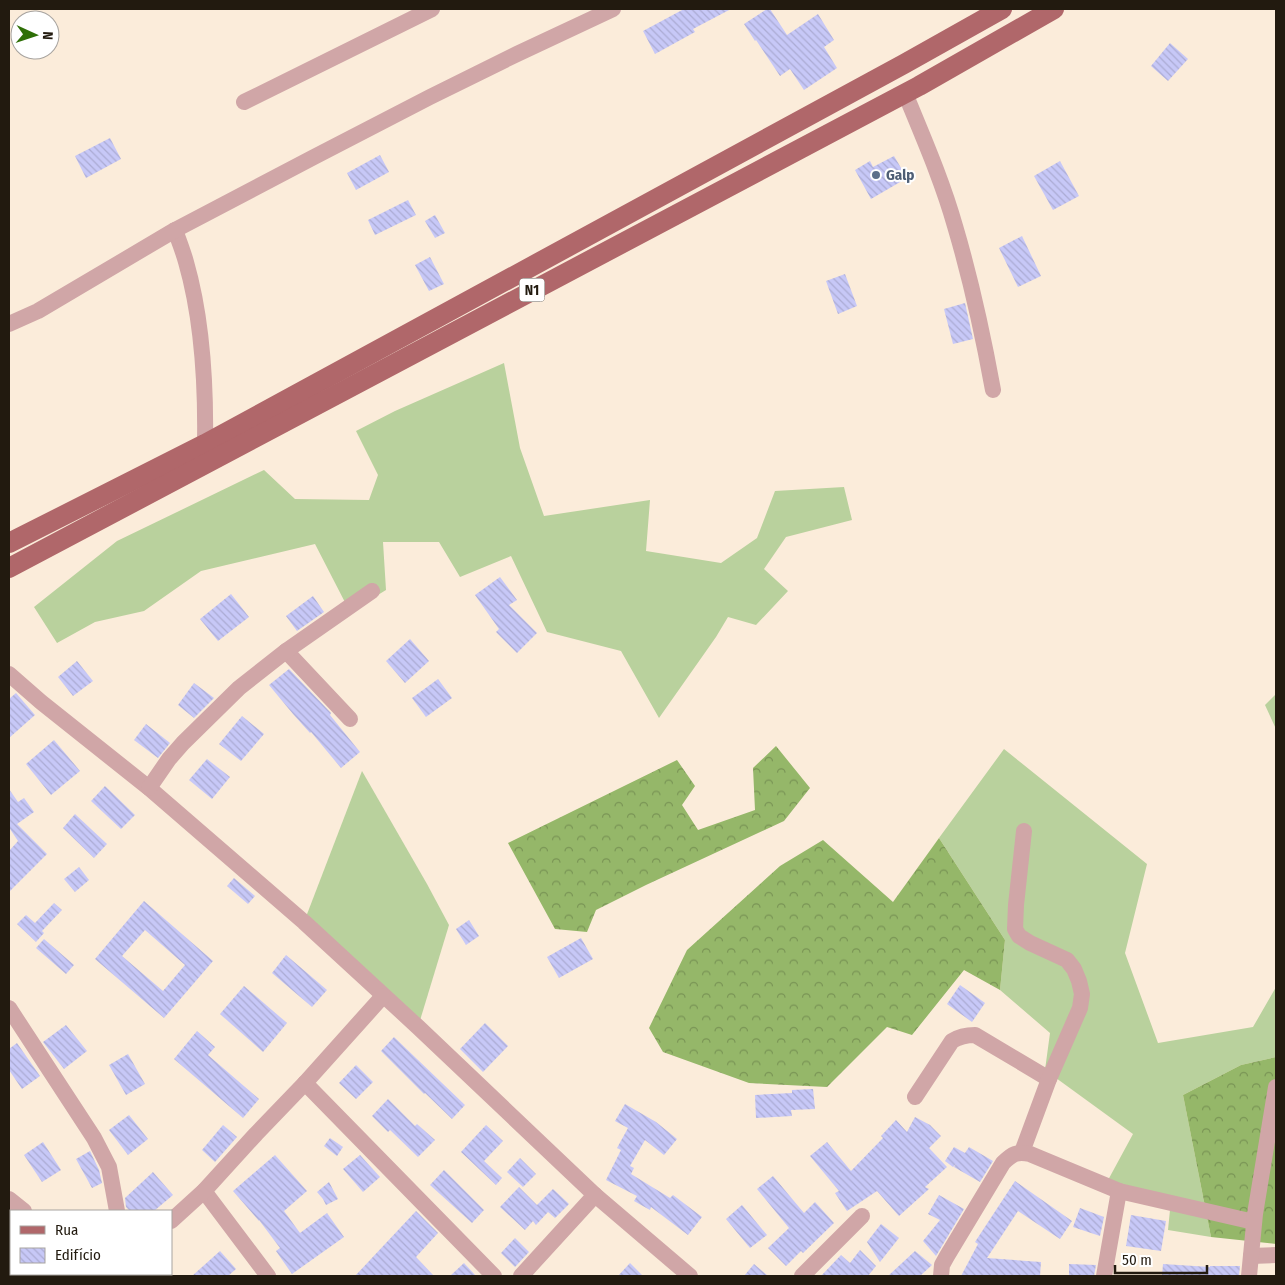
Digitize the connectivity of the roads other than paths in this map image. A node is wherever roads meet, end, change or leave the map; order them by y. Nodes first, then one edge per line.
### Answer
1 (432, 9) edge
2 (613, 9) edge
3 (1002, 9) edge
4 (1054, 9) edge
5 (905, 93) junction
6 (244, 102) dead end
7 (175, 230) junction
8 (9, 324) edge
9 (993, 390) dead end
10 (205, 444) junction
11 (9, 543) edge
12 (9, 568) edge
13 (372, 591) dead end
14 (286, 650) junction
15 (11, 680) edge
16 (350, 719) dead end
17 (149, 788) junction
18 (1024, 831) dead end
19 (383, 996) junction
20 (9, 1008) edge
21 (1049, 1079) junction
22 (305, 1083) junction
23 (1276, 1087) edge
24 (915, 1098) dead end
25 (1022, 1152) junction
26 (204, 1191) junction
27 (1118, 1192) junction
28 (595, 1195) junction
29 (9, 1199) edge
30 (23, 1210) edge
31 (117, 1210) edge
32 (862, 1216) dead end
33 (172, 1220) edge
34 (1254, 1222) junction
35 (1276, 1254) edge
36 (1251, 1256) junction
37 (268, 1276) edge
38 (494, 1276) edge
39 (521, 1276) edge
40 (690, 1276) edge
41 (802, 1276) edge
42 (941, 1276) edge
43 (1104, 1276) edge
44 (1249, 1276) edge

1 - 6 street
2 - 7 street
3 - 10 main road, N1
4 - 5 main road, N1
5 - 9 street
5 - 12 main road, N1
7 - 8 street
7 - 10 street
10 - 11 main road, N1
13 - 14 street
14 - 16 street
14 - 17 street
15 - 17 street
17 - 19 street
18 - 21 street
19 - 22 street
19 - 28 street
20 - 31 street
21 - 24 street
21 - 25 street
22 - 26 street
22 - 38 street
23 - 34 street
25 - 27 street
25 - 42 street
26 - 33 street
26 - 37 street
27 - 34 street
27 - 43 street
28 - 39 street
28 - 40 street
29 - 30 street
32 - 41 street
34 - 36 street
35 - 36 street
36 - 44 street

